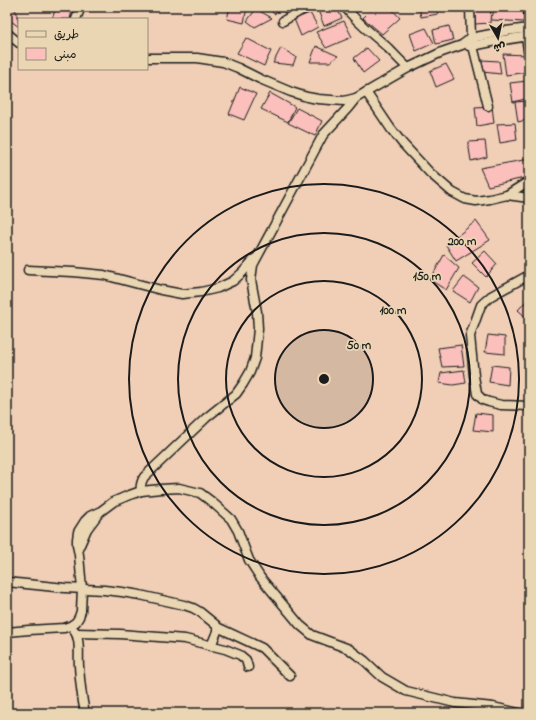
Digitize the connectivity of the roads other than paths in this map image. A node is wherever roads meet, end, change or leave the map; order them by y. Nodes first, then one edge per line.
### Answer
1 (81, 7) edge
2 (307, 7) edge
3 (345, 7) edge
4 (470, 7) edge
5 (76, 18) edge
6 (282, 21) dead end
7 (529, 28) edge
8 (7, 33) edge
9 (527, 37) edge
10 (18, 42) edge
11 (471, 42) junction
12 (529, 57) edge
13 (148, 58) edge
14 (408, 68) junction
15 (366, 92) junction
16 (356, 98) junction
17 (488, 106) dead end
18 (529, 181) edge
19 (507, 195) junction
20 (529, 198) edge
21 (259, 254) junction
22 (28, 270) dead end
23 (529, 275) edge
24 (529, 406) edge
25 (141, 491) junction
26 (7, 582) edge
27 (82, 589) junction
28 (70, 626) junction
29 (217, 627) junction
30 (7, 632) edge
31 (76, 634) junction
32 (211, 646) junction
33 (248, 667) dead end
34 (290, 676) dead end
35 (85, 713) edge
36 (519, 713) edge

1 - 5 street
2 - 6 street
3 - 14 street
4 - 11 street
7 - 11 street
8 - 10 street
9 - 11 street
9 - 12 street
11 - 14 street
11 - 17 street
13 - 16 street
14 - 15 street
15 - 16 street
15 - 19 street
16 - 21 street
18 - 19 street
19 - 20 street
21 - 22 street
21 - 25 street
23 - 24 street
25 - 27 street
25 - 36 street
26 - 27 street
27 - 28 street
27 - 29 street
28 - 30 street
28 - 31 street
29 - 32 street
29 - 34 street
31 - 32 street
31 - 35 street
32 - 33 street

